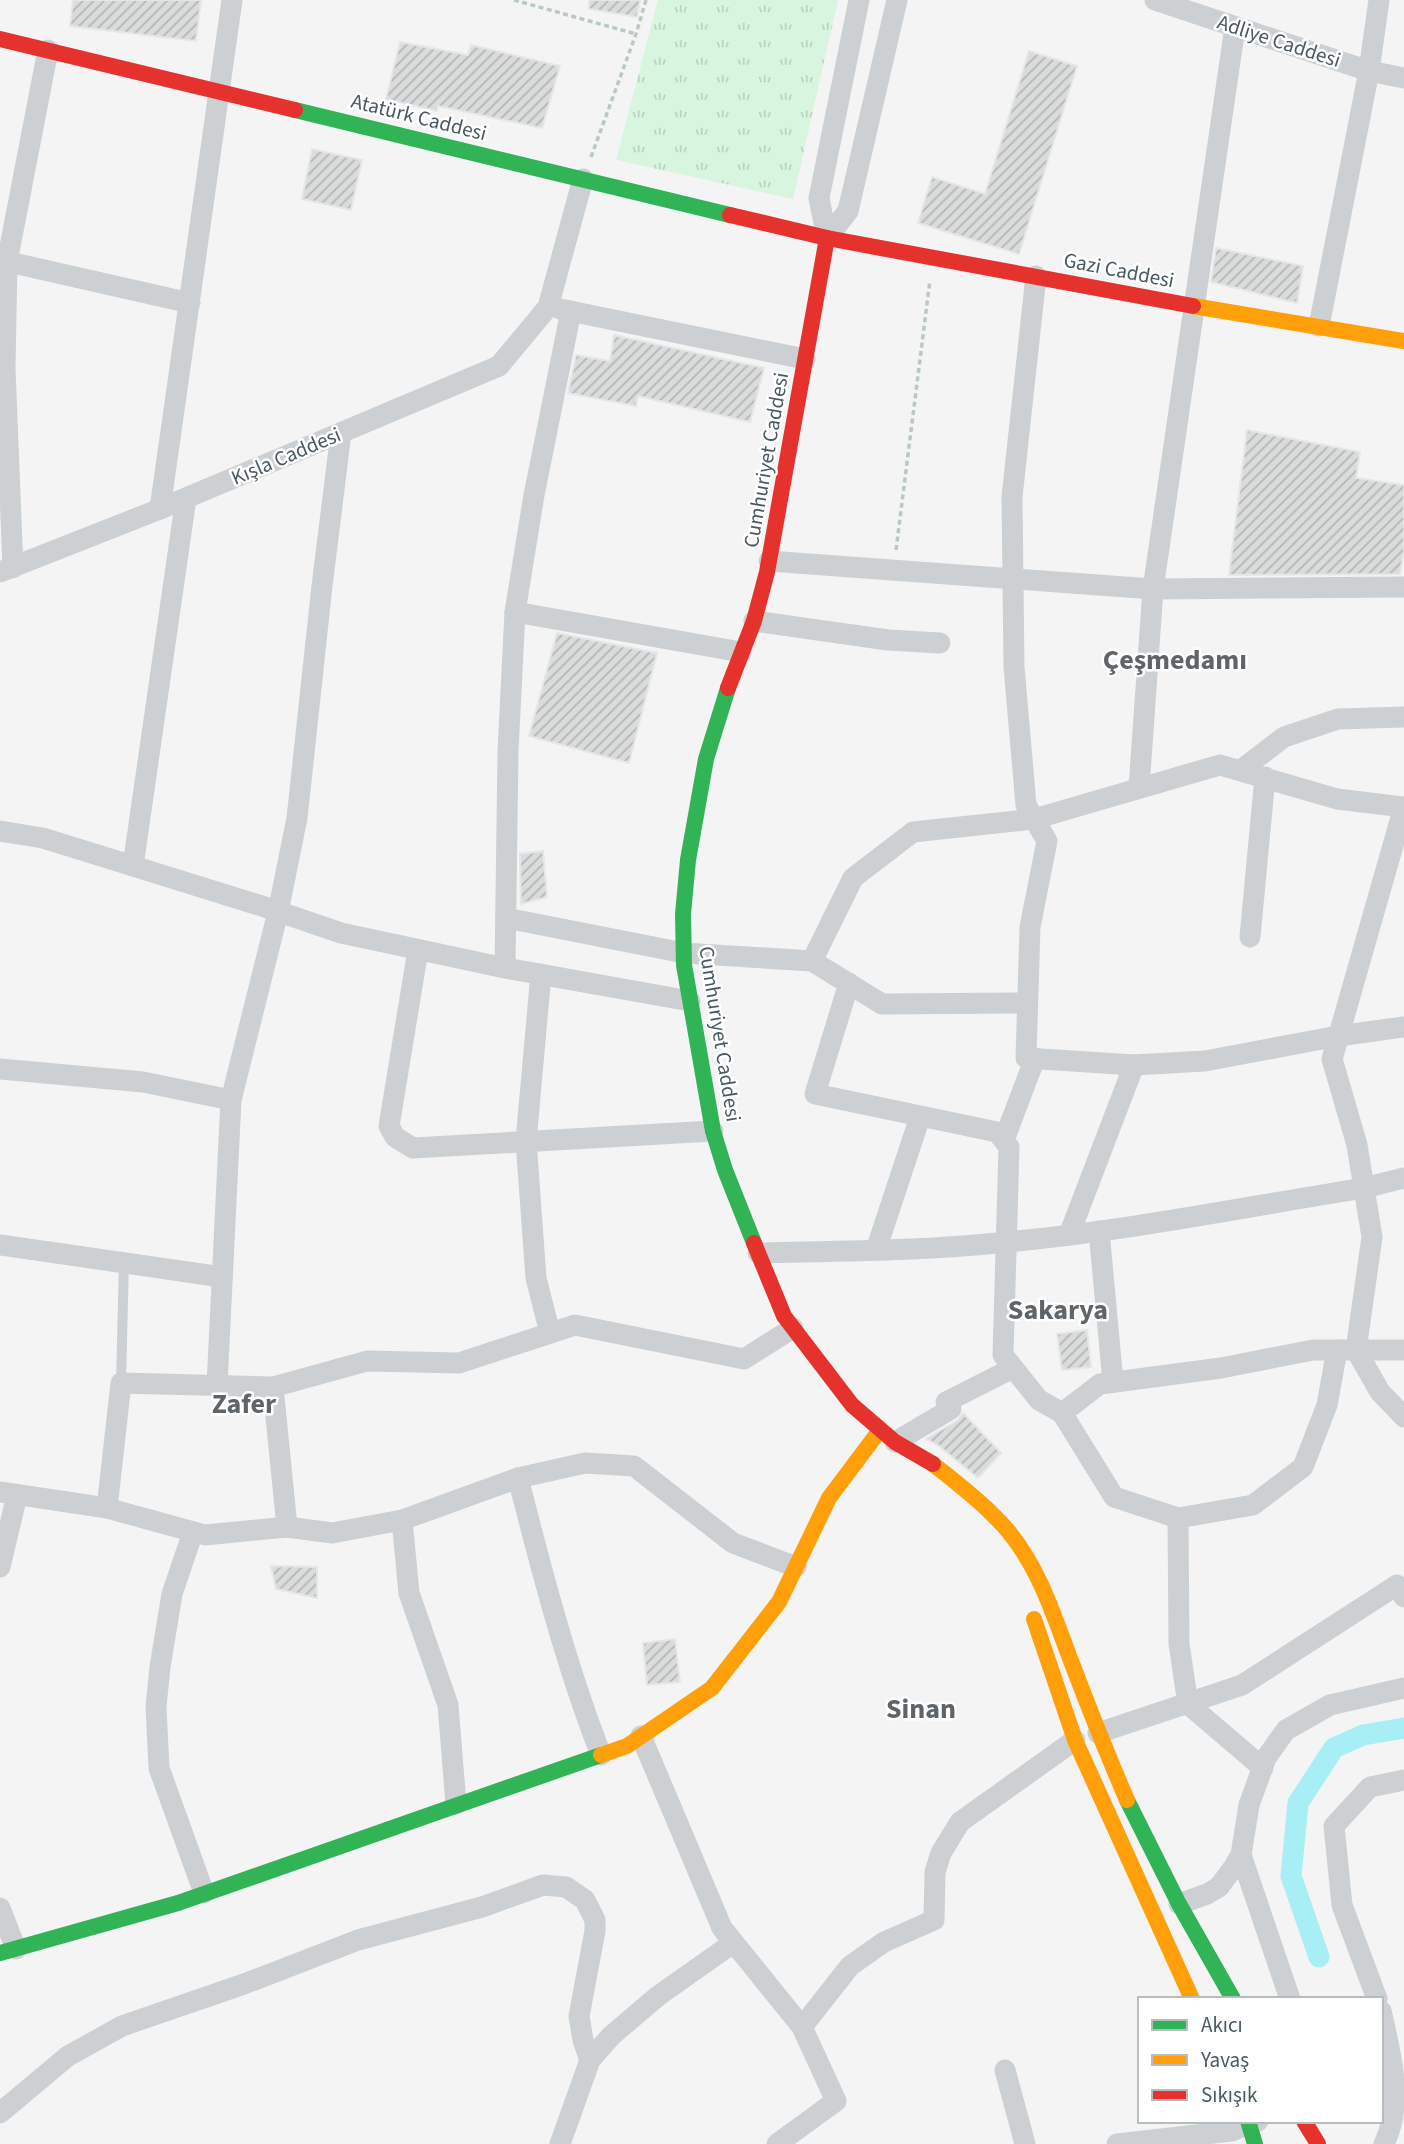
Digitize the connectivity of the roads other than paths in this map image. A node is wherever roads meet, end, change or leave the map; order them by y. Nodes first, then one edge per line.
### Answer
1 (232, 0) edge
2 (859, 0) edge
3 (897, 0) edge
4 (1155, 0) edge
5 (1378, 0) edge
6 (1235, 27) junction
7 (0, 39) edge
8 (48, 50) junction
9 (1369, 71) junction
10 (1404, 78) edge
11 (220, 90) junction
12 (583, 178) junction
13 (827, 238) junction
14 (4, 261) edge
15 (1036, 276) junction
16 (190, 303) junction
17 (1195, 306) junction
18 (548, 307) junction
19 (571, 312) junction
20 (1319, 326) junction
21 (1404, 341) edge
22 (805, 359) junction
23 (2, 369) edge
24 (341, 433) junction
25 (186, 498) junction
26 (160, 509) junction
27 (769, 561) junction
28 (7, 570) edge
29 (1013, 579) junction
30 (1404, 587) edge
31 (1153, 589) junction
32 (515, 612) junction
33 (754, 621) junction
34 (940, 643) dead end
35 (741, 652) junction
36 (1404, 717) edge
37 (1241, 770) junction
38 (1265, 777) junction
39 (1139, 788) junction
40 (1404, 807) edge
41 (1034, 819) junction
42 (0, 831) edge
43 (1399, 846) edge
44 (133, 866) junction
45 (278, 912) junction
46 (506, 918) junction
47 (1250, 937) dead end
48 (418, 950) junction
49 (684, 953) junction
50 (812, 961) junction
51 (505, 968) junction
52 (541, 974) junction
53 (849, 983) junction
54 (690, 1001) junction
55 (1027, 1003) junction
56 (1404, 1027) edge
57 (1338, 1036) junction
58 (1035, 1058) junction
59 (1134, 1065) junction
60 (0, 1069) edge
61 (231, 1100) junction
62 (920, 1117) junction
63 (713, 1131) junction
64 (1004, 1140) junction
65 (526, 1141) junction
66 (1404, 1178) edge
67 (1364, 1188) junction
68 (1099, 1231) junction
69 (1069, 1236) junction
70 (1005, 1243) junction
71 (0, 1245) edge
72 (876, 1250) junction
73 (758, 1253) junction
74 (124, 1261) junction
75 (222, 1277) junction
76 (793, 1328) junction
77 (550, 1333) junction
78 (1347, 1350) junction
79 (1404, 1350) edge
80 (1013, 1368) junction
81 (1113, 1382) junction
82 (121, 1383) junction
83 (217, 1385) junction
84 (273, 1387) junction
85 (1062, 1413) junction
86 (1404, 1417) edge
87 (887, 1436) junction
88 (916, 1473) dead end
89 (518, 1478) junction
90 (9, 1494) edge
91 (107, 1508) junction
92 (1178, 1518) junction
93 (402, 1520) junction
94 (287, 1527) junction
95 (193, 1532) junction
96 (0, 1567) edge
97 (796, 1567) junction
98 (1404, 1597) edge
99 (1027, 1601) dead end
100 (1404, 1688) edge
101 (1188, 1704) junction
102 (1098, 1733) junction
103 (641, 1736) junction
104 (1075, 1740) junction
105 (601, 1755) junction
106 (1263, 1768) junction
107 (1404, 1780) edge
108 (456, 1804) junction
109 (1241, 1855) junction
110 (204, 1894) junction
111 (1180, 1904) junction
112 (0, 1908) edge
113 (733, 1943) junction
114 (8, 1951) edge
115 (1191, 1997) edge
116 (1232, 1997) edge
117 (1289, 1997) edge
118 (1376, 1997) edge
119 (1383, 2019) edge
120 (802, 2027) junction
121 (590, 2060) junction
122 (1005, 2070) dead end
123 (0, 2113) edge
124 (1400, 2114) edge
125 (1305, 2123) edge
126 (1245, 2131) edge
127 (1387, 2142) edge
128 (561, 2144) edge
129 (778, 2144) edge
130 (1026, 2144) edge
131 (1117, 2144) edge
132 (1318, 2144) edge

1 - 11 street
2 - 13 street
3 - 13 street
4 - 6 street, Adliye Caddesi
5 - 9 street
6 - 9 street, Adliye Caddesi
6 - 17 street
7 - 8 main road, Atatürk Caddesi
8 - 11 main road, Atatürk Caddesi
8 - 14 street
9 - 10 street, Adliye Caddesi
9 - 20 street
11 - 12 main road, Atatürk Caddesi
11 - 16 street
12 - 13 main road, Atatürk Caddesi
12 - 18 street
13 - 15 main road, Gazi Caddesi
13 - 22 main road, Cumhuriyet Caddesi
14 - 16 street
14 - 23 street
15 - 17 main road, Gazi Caddesi
15 - 29 street
16 - 26 street
17 - 20 main road, Gazi Caddesi
17 - 31 street
18 - 19 street
18 - 24 street, Kışla Caddesi
19 - 22 street
19 - 32 street
20 - 21 main road, Gazi Caddesi
22 - 27 main road, Cumhuriyet Caddesi
23 - 28 street
24 - 25 street, Kışla Caddesi
24 - 45 street
25 - 26 street, Kışla Caddesi
25 - 44 street
26 - 28 street, Kışla Caddesi
27 - 29 street
27 - 33 main road, Cumhuriyet Caddesi
29 - 31 street
29 - 41 street
30 - 31 street
31 - 39 street
32 - 35 street
32 - 46 street
33 - 34 street
33 - 35 main road, Cumhuriyet Caddesi
35 - 49 main road, Cumhuriyet Caddesi
36 - 37 street
37 - 38 street
37 - 39 street
38 - 40 street
38 - 47 street
39 - 41 street
40 - 43 street
41 - 50 street
41 - 55 street
42 - 44 street
43 - 57 street
44 - 45 street
45 - 48 street
45 - 61 street
46 - 49 street
46 - 51 street
48 - 51 street
48 - 65 street
49 - 50 street
49 - 54 main road, Cumhuriyet Caddesi
50 - 53 street
51 - 52 street
52 - 54 street
52 - 65 street
53 - 55 street
53 - 62 street
54 - 63 main road, Cumhuriyet Caddesi
55 - 58 street
56 - 57 street
57 - 59 street
57 - 67 street
58 - 59 street
58 - 64 street
59 - 69 street
60 - 61 street
61 - 75 street
62 - 64 street
62 - 72 street
63 - 65 street
63 - 73 main road, Cumhuriyet Caddesi
64 - 70 street
65 - 77 street
66 - 67 street
67 - 68 street
67 - 78 street
68 - 69 street
68 - 81 street
69 - 70 street
70 - 72 street
70 - 80 street
71 - 74 street
72 - 73 street
73 - 76 main road, Cumhuriyet Caddesi
74 - 75 street
74 - 82 lane
75 - 83 street
76 - 77 street
76 - 87 main road, Cumhuriyet Caddesi
77 - 84 street
78 - 79 street
78 - 81 street
78 - 86 street
78 - 92 street
80 - 85 street
80 - 87 street
81 - 85 street
82 - 83 street
82 - 91 street
83 - 84 street
84 - 94 street
85 - 92 street
87 - 88 main road
87 - 97 main road
87 - 102 main road
89 - 93 street
89 - 97 street
89 - 105 street
90 - 91 street
90 - 96 street
91 - 95 street
92 - 101 street
93 - 94 street
93 - 108 street
94 - 95 street
95 - 110 street
97 - 103 main road
98 - 101 street
99 - 104 main road
100 - 106 street
101 - 102 street
101 - 106 street
102 - 111 main road
103 - 105 main road
103 - 113 street
104 - 115 main road
104 - 120 street
105 - 108 main road
106 - 109 street
107 - 118 street
108 - 110 main road
109 - 111 street
109 - 117 street
110 - 114 main road
111 - 116 main road
112 - 114 street
113 - 120 street
113 - 121 street
119 - 124 street
120 - 129 street
121 - 123 street
121 - 128 street
122 - 130 street
124 - 127 street
125 - 132 main road
126 - 131 street

